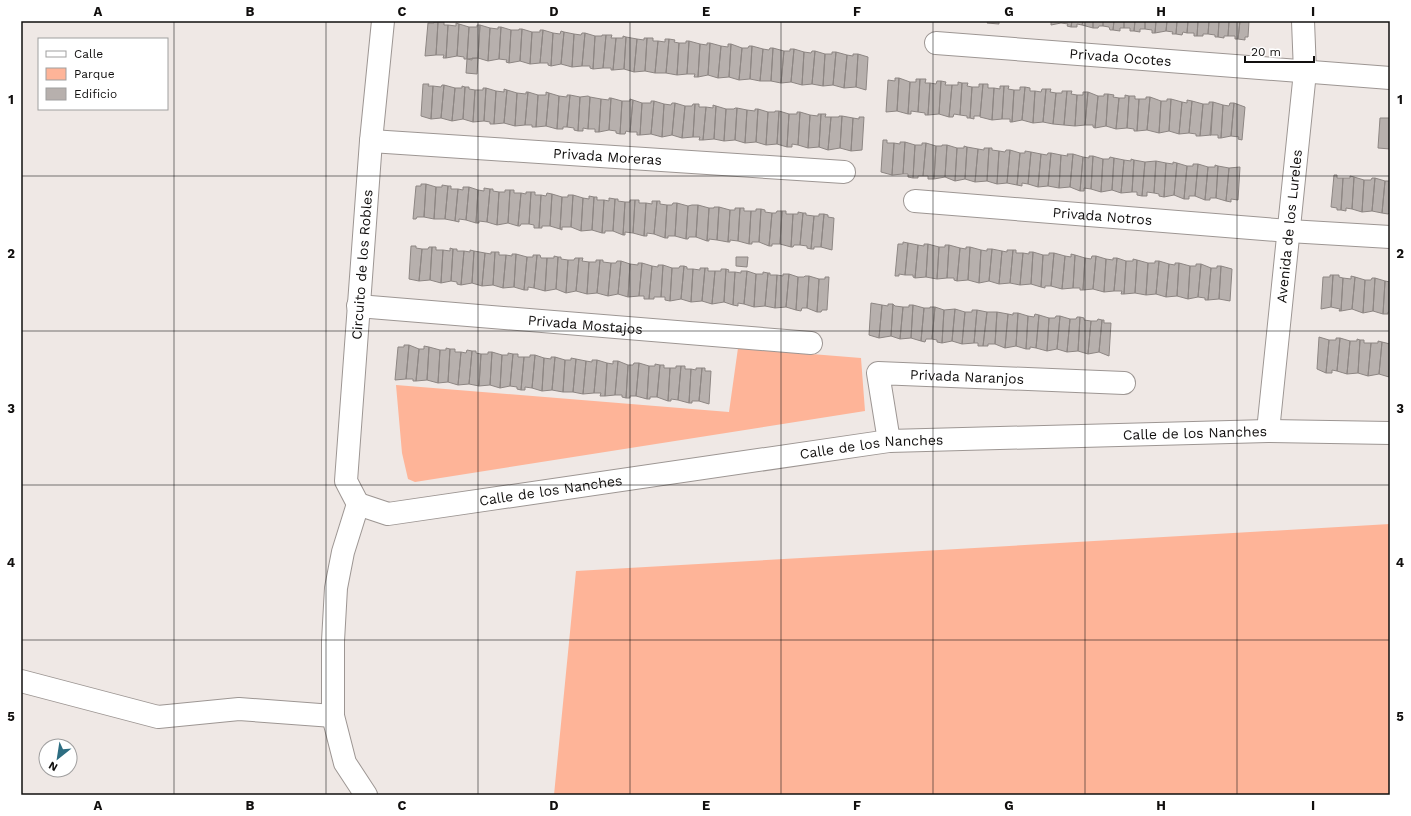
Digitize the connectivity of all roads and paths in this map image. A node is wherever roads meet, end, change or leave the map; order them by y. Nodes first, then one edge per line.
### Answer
1 (382, 21) edge
2 (1303, 21) edge
3 (936, 43) dead end
4 (1305, 72) junction
5 (1390, 78) edge
6 (371, 141) junction
7 (844, 172) dead end
8 (915, 201) dead end
9 (1289, 232) junction
10 (1390, 237) edge
11 (358, 306) junction
12 (811, 343) dead end
13 (1124, 383) dead end
14 (1268, 431) junction
15 (1390, 434) edge
16 (889, 441) junction
17 (358, 504) junction
18 (21, 681) edge
19 (333, 716) junction
20 (366, 795) edge

1 - 6 street, Circuito de los Robles
2 - 4 street, Avenida de los Lureles
3 - 4 street, Privada Ocotes
4 - 5 street, Privada Ocotes
4 - 9 street, Avenida de los Lureles
6 - 7 street, Privada Moreras
6 - 11 street, Circuito de los Robles
8 - 9 street, Privada Notros
9 - 10 street, Privada Notros
9 - 14 street, Avenida de los Lureles
11 - 12 street, Privada Mostajos
11 - 17 street, Circuito de los Robles
13 - 16 street, Privada Naranjos
14 - 15 street, Calle de los Nanches
14 - 16 street, Calle de los Nanches
16 - 17 street, Calle de los Nanches
17 - 19 street
18 - 19 street
19 - 20 street

